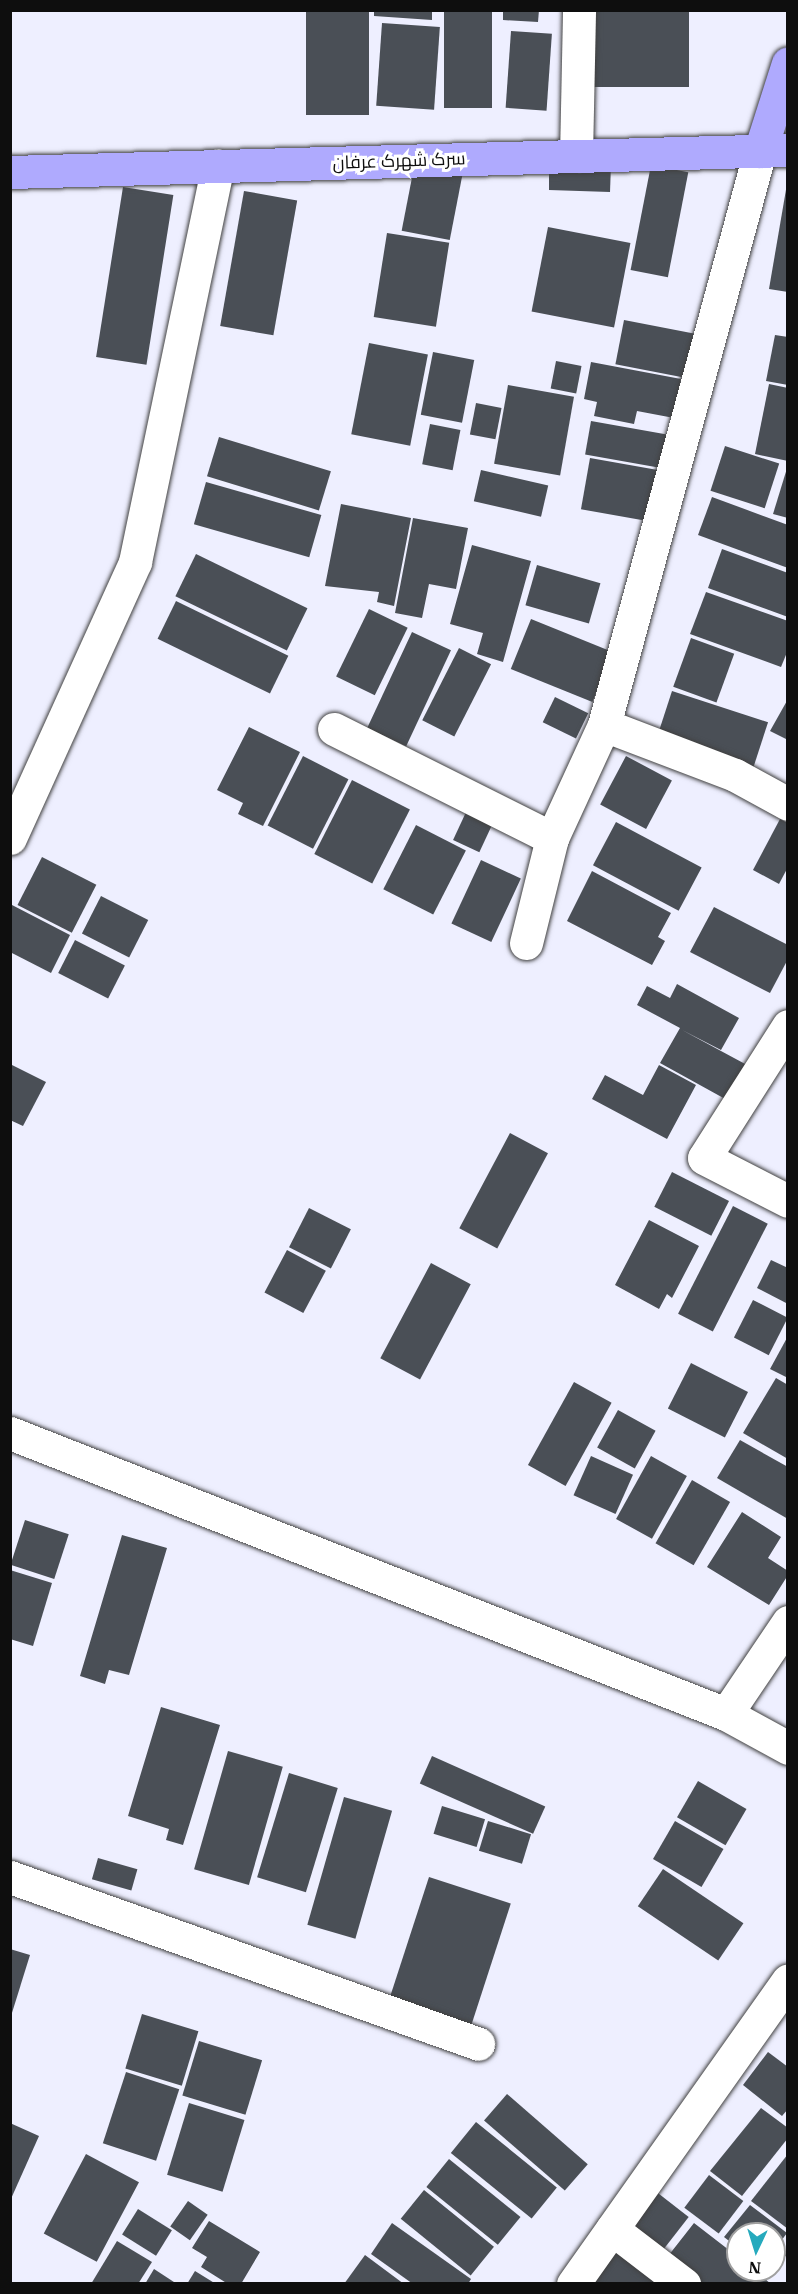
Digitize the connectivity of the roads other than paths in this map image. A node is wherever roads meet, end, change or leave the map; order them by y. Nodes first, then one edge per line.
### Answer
1 (579, 10) edge
2 (788, 63) edge
3 (774, 150) edge
4 (576, 156) junction
5 (218, 166) junction
6 (10, 172) edge
7 (604, 725) junction
8 (334, 729) dead end
9 (788, 804) edge
10 (10, 838) edge
11 (552, 838) junction
12 (526, 942) dead end
13 (788, 1026) edge
14 (788, 1201) edge
15 (10, 1433) edge
16 (788, 1622) edge
17 (726, 1714) junction
18 (788, 1748) edge
19 (10, 1877) edge
20 (788, 1980) edge
21 (478, 2044) dead end
22 (612, 2229) junction
23 (573, 2283) edge
24 (684, 2283) edge

1 - 4 street
2 - 3 street
3 - 4 street, سرک شهرک عرفان
3 - 7 street
4 - 5 street, سرک شهرک عرفان
5 - 6 street, سرک شهرک عرفان
5 - 10 street
7 - 9 street
7 - 11 street
8 - 11 street
11 - 12 street
13 - 14 street
15 - 17 street
16 - 17 street
17 - 18 street
19 - 21 street
20 - 22 street
22 - 23 street
22 - 24 street

